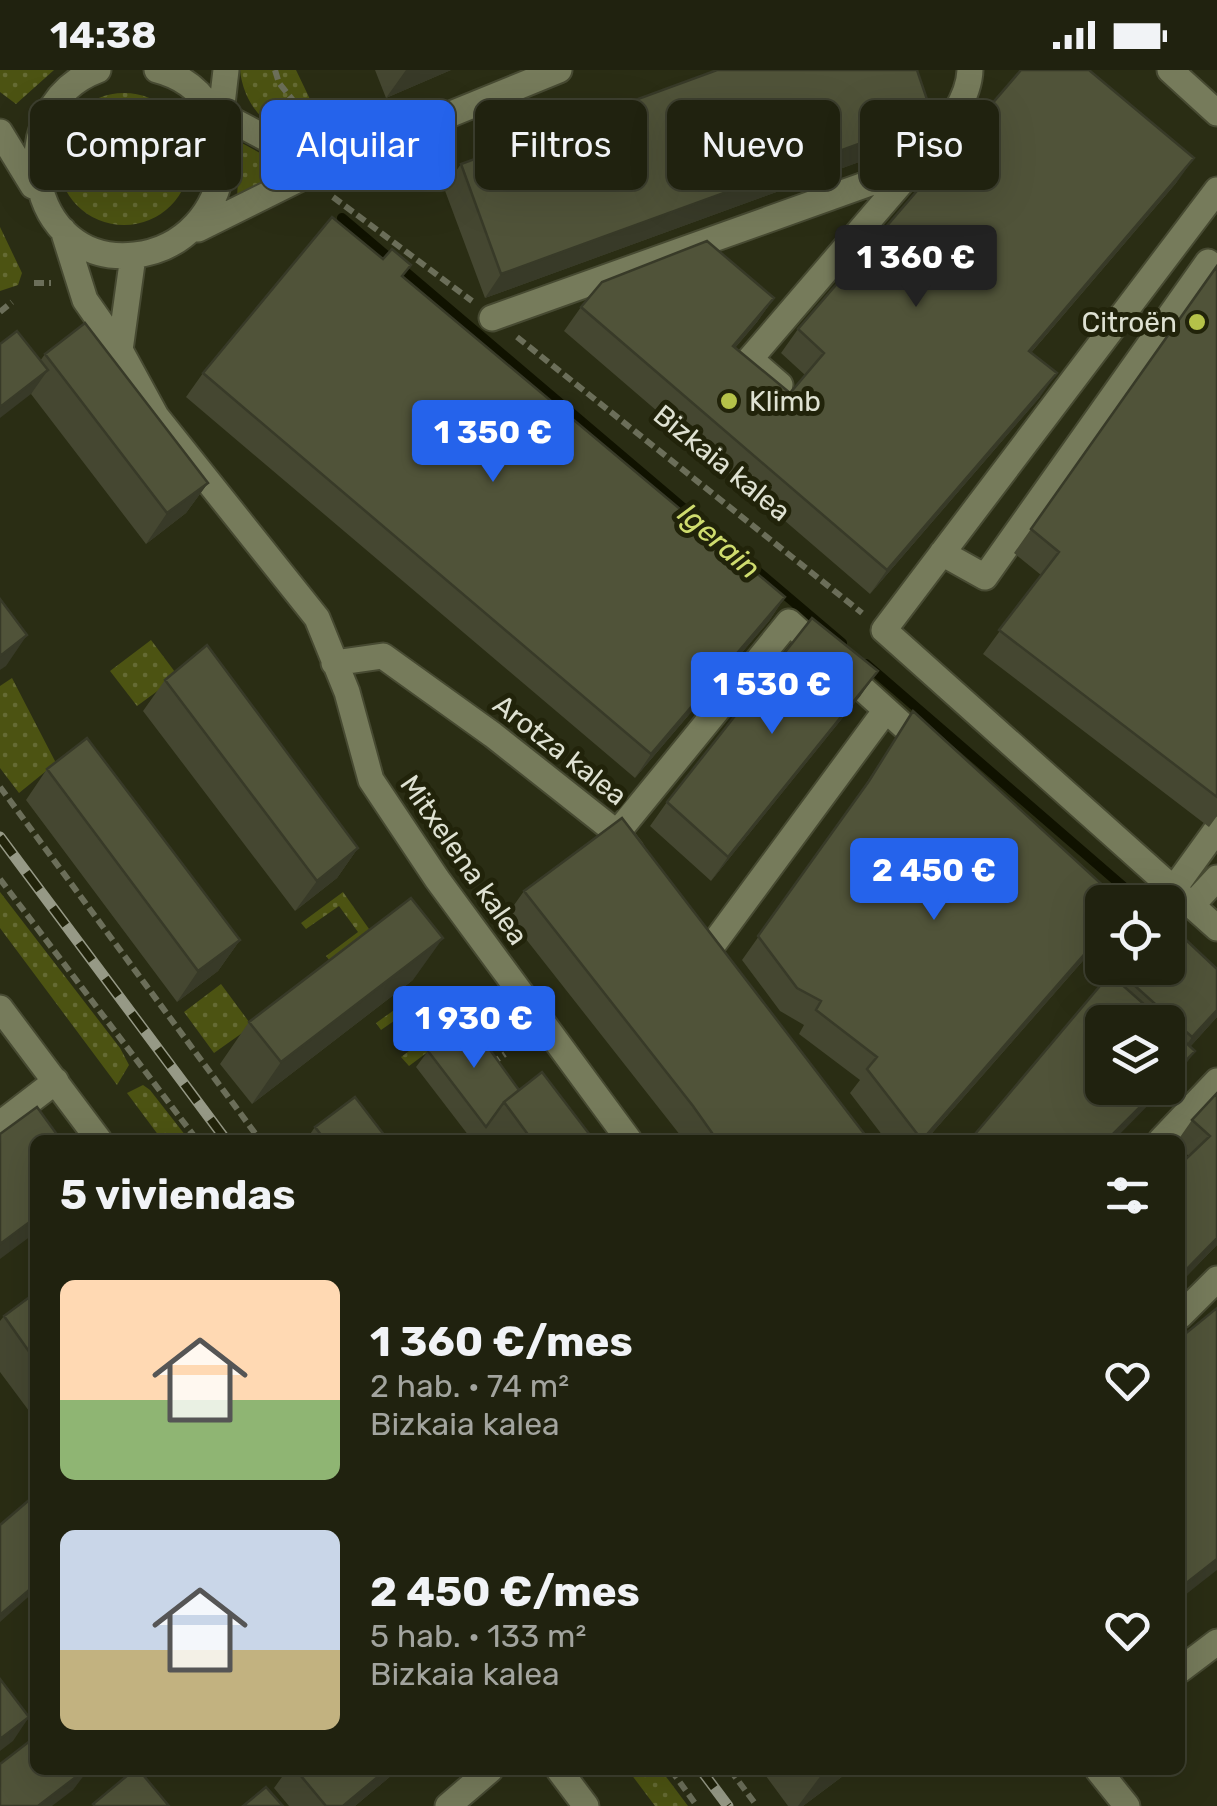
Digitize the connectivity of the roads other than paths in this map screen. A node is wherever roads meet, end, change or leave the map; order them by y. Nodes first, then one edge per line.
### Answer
1 (98, 70) edge
2 (226, 70) edge
3 (559, 70) edge
4 (970, 70) edge
5 (1170, 70) edge
6 (162, 71) edge
7 (201, 100) edge
8 (220, 100) edge
9 (960, 100) edge
10 (455, 112) edge
11 (1217, 113) edge
12 (1, 135) edge
13 (860, 187) edge
14 (219, 190) edge
15 (277, 190) edge
16 (895, 190) edge
17 (1217, 190) edge
18 (40, 199) junction
19 (63, 230) junction
20 (190, 233) junction
21 (133, 256) junction
22 (1217, 269) edge
23 (492, 318) road end
24 (120, 350) junction
25 (780, 385) edge
26 (942, 553) junction
27 (334, 663) junction
28 (886, 710) junction
29 (944, 762) edge
30 (1217, 829) edge
31 (617, 833) junction
32 (652, 877) edge
33 (1217, 878) edge
34 (1172, 885) edge
35 (1185, 894) edge
36 (1185, 895) edge
37 (1185, 897) edge
38 (1217, 928) edge
39 (709, 950) edge
40 (0, 1008) edge
41 (1217, 1081) edge
42 (56, 1082) junction
43 (0, 1124) edge
44 (95, 1135) edge
45 (625, 1135) edge
46 (1166, 1135) edge
47 (1217, 1279) edge
48 (1185, 1311) edge
49 (1217, 1642) edge
50 (1185, 1666) edge
51 (484, 1775) edge
52 (563, 1775) edge
53 (1102, 1775) edge
54 (448, 1806) edge
55 (586, 1806) edge
56 (1127, 1806) edge

1 - 18 street
2 - 8 street
3 - 10 street
4 - 9 street
5 - 11 street
6 - 7 street
12 - 18 street
13 - 23 street
14 - 20 street
15 - 20 street
16 - 25 street
17 - 26 street
18 - 19 street
19 - 21 street
19 - 24 street, Mitxelena kalea
20 - 21 street
21 - 24 street
22 - 26 street
24 - 27 street, Mitxelena kalea
26 - 34 street
27 - 31 street, Arotza kalea
27 - 45 street, Mitxelena kalea
28 - 29 street
28 - 31 street
28 - 39 street
30 - 35 street
31 - 32 street, Arotza kalea
33 - 36 street
37 - 38 street
40 - 42 street
41 - 46 street
42 - 43 street
42 - 44 street
47 - 48 street
49 - 50 street
51 - 54 street
52 - 55 street
53 - 56 street

